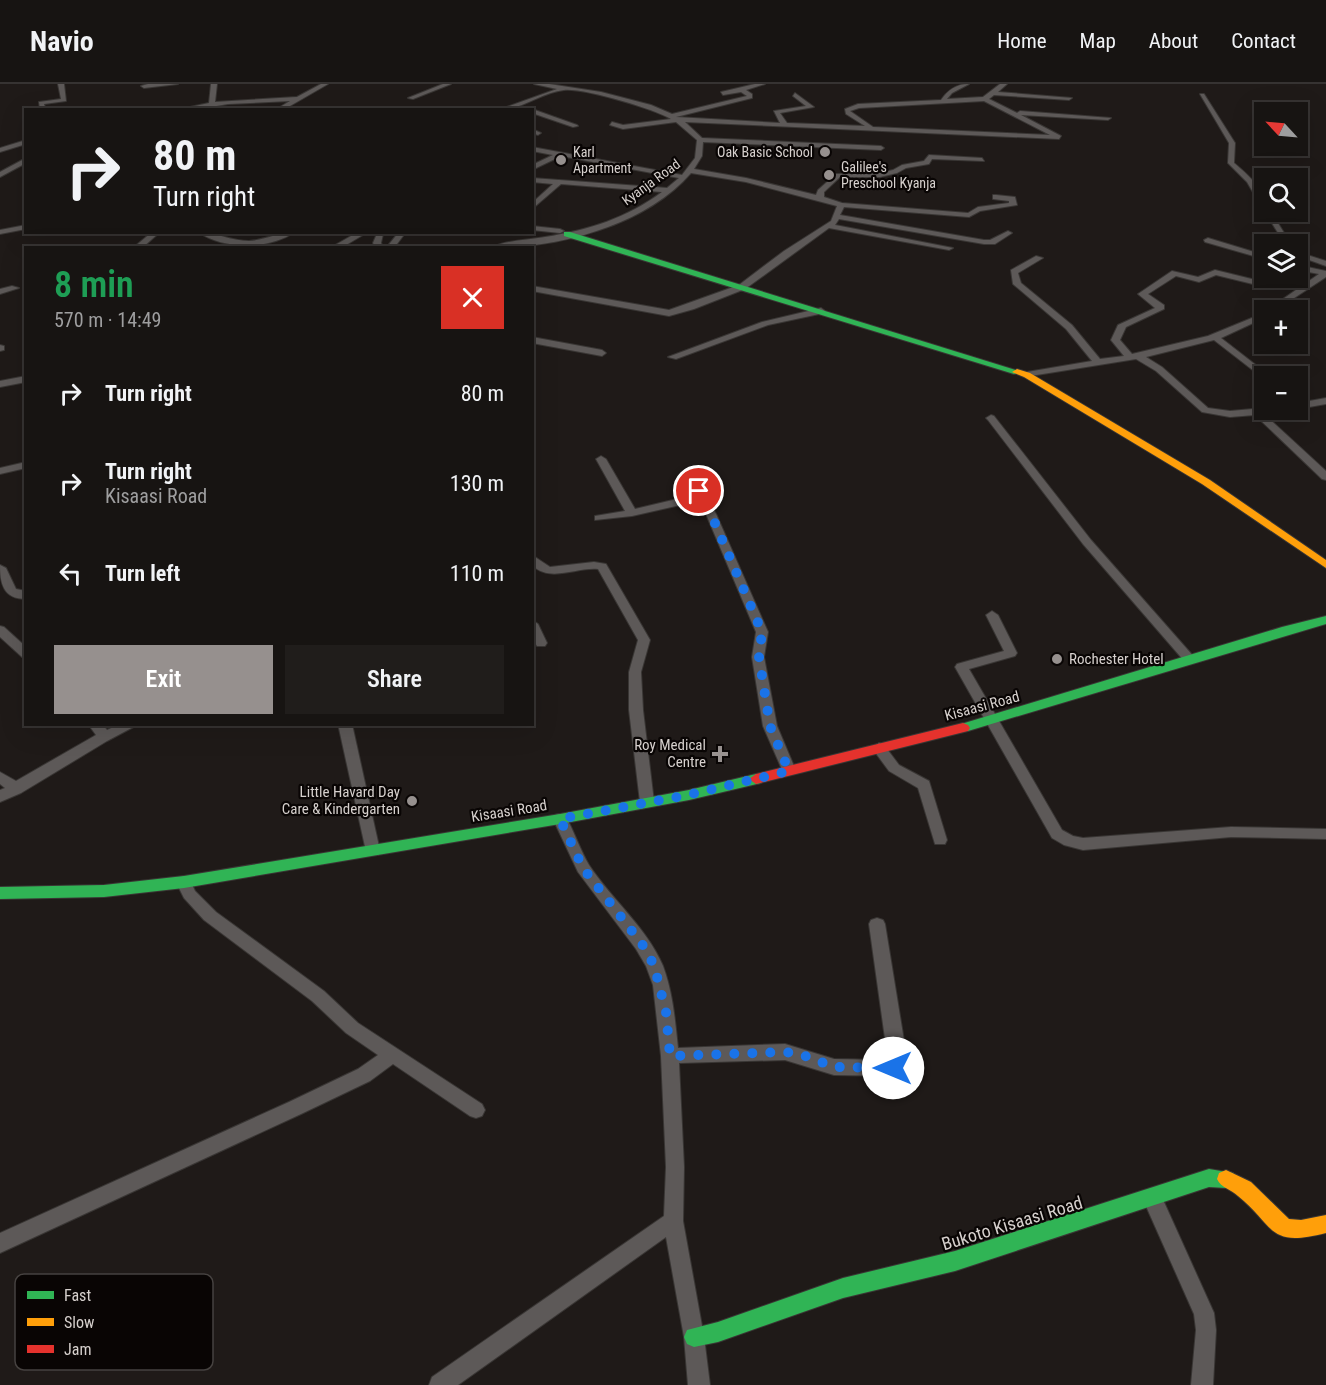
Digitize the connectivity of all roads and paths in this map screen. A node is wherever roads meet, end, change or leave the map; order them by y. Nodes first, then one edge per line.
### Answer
1 (61, 84) edge
2 (175, 84) edge
3 (214, 84) edge
4 (325, 84) edge
5 (448, 84) edge
6 (537, 84) edge
7 (762, 84) edge
8 (966, 84) edge
9 (1004, 84) edge
10 (144, 86) dead end
11 (561, 86) edge
12 (741, 90) junction
13 (723, 93) dead end
14 (992, 93) junction
15 (795, 95) dead end
16 (1202, 95) dead end
17 (411, 98) dead end
18 (1069, 98) dead end
19 (296, 99) junction
20 (985, 99) junction
21 (942, 102) junction
22 (212, 103) junction
23 (42, 108) edge
24 (188, 108) edge
25 (281, 108) edge
26 (507, 108) edge
27 (534, 112) edge
28 (1013, 113) junction
29 (675, 118) junction
30 (1108, 118) dead end
31 (612, 124) dead end
32 (785, 124) junction
33 (575, 126) dead end
34 (872, 128) junction
35 (700, 140) junction
36 (24, 143) edge
37 (882, 148) dead end
38 (534, 149) edge
39 (0, 150) edge
40 (564, 153) junction
41 (601, 155) dead end
42 (982, 160) dead end
43 (24, 161) edge
44 (596, 161) junction
45 (534, 167) edge
46 (687, 174) junction
47 (0, 175) edge
48 (534, 180) edge
49 (559, 182) junction
50 (1254, 188) edge
51 (667, 190) junction
52 (820, 195) junction
53 (996, 197) dead end
54 (534, 205) edge
55 (841, 205) junction
56 (838, 217) junction
57 (829, 226) junction
58 (24, 227) edge
59 (534, 228) edge
60 (0, 232) edge
61 (570, 233) junction
62 (1008, 233) dead end
63 (154, 234) edge
64 (205, 234) edge
65 (286, 234) edge
66 (361, 234) edge
67 (401, 234) edge
68 (1208, 240) dead end
69 (140, 246) edge
70 (338, 246) edge
71 (392, 246) edge
72 (504, 246) edge
73 (949, 249) dead end
74 (1254, 254) edge
75 (1039, 258) dead end
76 (1308, 258) edge
77 (1326, 264) edge
78 (1308, 270) edge
79 (1326, 273) edge
80 (1254, 282) edge
81 (742, 287) junction
82 (15, 288) dead end
83 (534, 288) edge
84 (0, 292) edge
85 (1286, 300) edge
86 (821, 311) junction
87 (1254, 319) edge
88 (1215, 337) junction
89 (534, 340) edge
90 (602, 353) dead end
91 (1133, 355) junction
92 (673, 357) dead end
93 (1097, 361) junction
94 (1254, 367) edge
95 (1027, 375) junction
96 (24, 379) edge
97 (0, 384) edge
98 (1326, 401) edge
99 (1308, 403) edge
100 (1254, 412) edge
101 (991, 418) dead end
102 (1265, 420) edge
103 (601, 459) dead end
104 (24, 465) edge
105 (0, 471) edge
106 (1326, 477) edge
107 (690, 479) dead end
108 (703, 496) junction
109 (632, 513) junction
110 (599, 518) dead end
111 (1326, 565) edge
112 (0, 568) edge
113 (538, 571) edge
114 (24, 595) edge
115 (992, 615) dead end
116 (1326, 620) edge
117 (534, 628) edge
118 (0, 630) edge
119 (541, 643) dead end
120 (24, 652) edge
121 (1190, 660) junction
122 (993, 722) junction
123 (96, 726) edge
124 (129, 726) edge
125 (345, 726) edge
126 (102, 738) junction
127 (879, 748) junction
128 (789, 771) junction
129 (0, 777) edge
130 (16, 789) junction
131 (0, 797) edge
132 (647, 802) junction
133 (560, 819) junction
134 (1326, 834) edge
135 (940, 840) dead end
136 (373, 851) junction
137 (184, 882) junction
138 (0, 893) edge
139 (877, 924) dead end
140 (392, 1055) junction
141 (670, 1056) junction
142 (476, 1110) dead end
143 (1152, 1197) junction
144 (673, 1221) junction
145 (1326, 1224) edge
146 (0, 1243) edge
147 (694, 1337) junction
148 (440, 1385) edge
149 (699, 1385) edge
150 (1203, 1385) edge

1 - 23 street
2 - 10 street
3 - 22 street
4 - 19 street
5 - 17 street
6 - 11 street
7 - 12 street
8 - 21 street
9 - 14 street
11 - 26 street
11 - 29 street
12 - 13 street
12 - 29 street
14 - 18 street
14 - 20 street
15 - 32 street
16 - 50 street
19 - 22 street
19 - 25 street
20 - 21 street
20 - 28 street
21 - 34 street
22 - 24 street
27 - 33 street
28 - 30 street
28 - 34 street
29 - 31 street
29 - 32 street
29 - 35 street
32 - 34 street
35 - 37 street
35 - 46 street, Kyanja Road
36 - 39 street
38 - 40 street
40 - 44 street
40 - 45 street
41 - 44 street
42 - 52 street
43 - 47 street
44 - 46 street
46 - 51 street, Kyanja Road
46 - 52 street
48 - 49 street
49 - 51 street
49 - 54 street
51 - 61 street, Kyanja Road
52 - 55 street
53 - 55 street
55 - 56 street
56 - 57 street
56 - 62 street
57 - 73 street
57 - 81 street
58 - 60 street
59 - 61 street
61 - 72 street, Kyanja Road
61 - 81 street
63 - 69 street
64 - 65 street
66 - 70 street
67 - 71 street
68 - 74 street
75 - 93 street
76 - 77 street
78 - 79 street
79 - 85 street
80 - 91 street
81 - 83 street
81 - 86 street
82 - 84 street
86 - 92 street
86 - 95 street
87 - 88 street
88 - 91 street
88 - 94 street
89 - 90 street
91 - 93 street
91 - 100 street
93 - 95 street
95 - 111 street
96 - 97 street
98 - 99 street
101 - 121 street
102 - 106 street
103 - 109 street
104 - 105 street
107 - 108 street
108 - 109 street
108 - 128 street
109 - 110 street
112 - 114 street
113 - 132 street
115 - 122 street
116 - 121 street, Kisaasi Road
117 - 119 street
118 - 120 street
121 - 122 street, Kisaasi Road
122 - 127 street, Kisaasi Road
122 - 134 street
123 - 126 street
124 - 126 street
125 - 136 street
126 - 130 street
127 - 128 street, Kisaasi Road
127 - 135 street
128 - 132 street, Kisaasi Road
129 - 130 street
130 - 131 street
132 - 133 street, Kisaasi Road
133 - 136 street, Kisaasi Road
133 - 141 street
136 - 137 street, Kisaasi Road
137 - 138 street, Kisaasi Road
137 - 140 street
139 - 141 street
140 - 142 street
140 - 146 street
141 - 144 street
143 - 145 street, Bukoto Kisaasi Road
143 - 147 street, Bukoto Kisaasi Road
143 - 150 street
144 - 147 street
144 - 148 street
147 - 149 street

